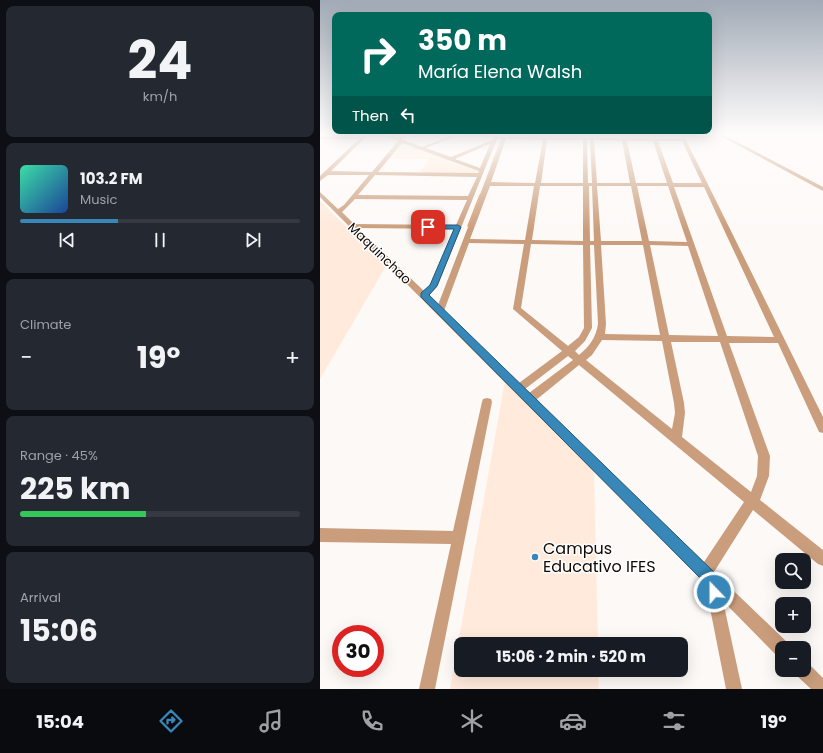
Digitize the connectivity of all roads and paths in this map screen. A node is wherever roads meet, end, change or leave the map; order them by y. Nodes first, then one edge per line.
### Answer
1 (334, 166) edge
2 (379, 166) edge
3 (468, 166) edge
4 (483, 166) edge
5 (494, 166) edge
6 (541, 166) edge
7 (587, 166) edge
8 (592, 166) edge
9 (630, 166) edge
10 (664, 166) edge
11 (697, 166) edge
12 (779, 166) edge
13 (328, 172) junction
14 (481, 172) junction
15 (374, 173) junction
16 (320, 179) edge
17 (487, 184) junction
18 (538, 184) junction
19 (586, 184) junction
20 (595, 184) junction
21 (634, 185) junction
22 (671, 185) junction
23 (706, 185) junction
24 (823, 189) edge
25 (320, 194) edge
26 (354, 197) junction
27 (470, 198) junction
28 (338, 212) junction
29 (353, 226) junction
30 (458, 227) junction
31 (466, 242) junction
32 (528, 242) junction
33 (587, 243) junction
34 (598, 243) junction
35 (646, 243) junction
36 (691, 244) junction
37 (424, 295) junction
38 (440, 312) junction
39 (600, 337) junction
40 (665, 338) junction
41 (724, 339) junction
42 (780, 340) junction
43 (568, 351) junction
44 (580, 360) junction
45 (518, 389) junction
46 (529, 399) junction
47 (487, 402) dead end
48 (823, 428) edge
49 (676, 439) junction
50 (752, 501) junction
51 (320, 535) edge
52 (458, 538) junction
53 (823, 559) edge
54 (708, 576) junction
55 (775, 642) edge
56 (810, 677) edge
57 (427, 689) edge
58 (734, 689) edge
59 (823, 689) edge

1 - 13 street
2 - 15 street
3 - 14 street
4 - 14 street
5 - 17 street
6 - 18 street
7 - 19 street
8 - 20 street
9 - 21 street
10 - 22 street
11 - 23 street
12 - 24 street
13 - 15 street
13 - 16 street
14 - 15 street
14 - 27 street
15 - 26 street
17 - 18 street
17 - 31 street
18 - 19 street
18 - 32 street
19 - 20 street
19 - 33 street
20 - 21 street
20 - 34 street
21 - 22 street
21 - 35 street
22 - 23 street
22 - 36 street
23 - 42 street
25 - 28 street, Maquinchao
26 - 27 street
26 - 28 street
27 - 30 street
28 - 29 street, Maquinchao
29 - 30 street
29 - 37 street, Maquinchao
30 - 37 street
31 - 32 street
31 - 38 street
32 - 33 street
32 - 43 street
33 - 34 street
33 - 43 street
34 - 35 street
34 - 39 street
35 - 36 street
35 - 40 street
36 - 41 street
37 - 38 street, Maquinchao
38 - 45 street, Maquinchao
39 - 40 street
39 - 44 street
40 - 41 street
40 - 49 street
41 - 42 street
41 - 50 street
42 - 48 street
43 - 44 street
43 - 45 street
44 - 46 street
44 - 49 street
45 - 46 street, Maquinchao
46 - 54 street, Maquinchao
47 - 52 street
49 - 50 street
50 - 53 street
50 - 54 street
51 - 52 street
52 - 57 street
54 - 55 street, Maquinchao
54 - 58 street
56 - 59 street

